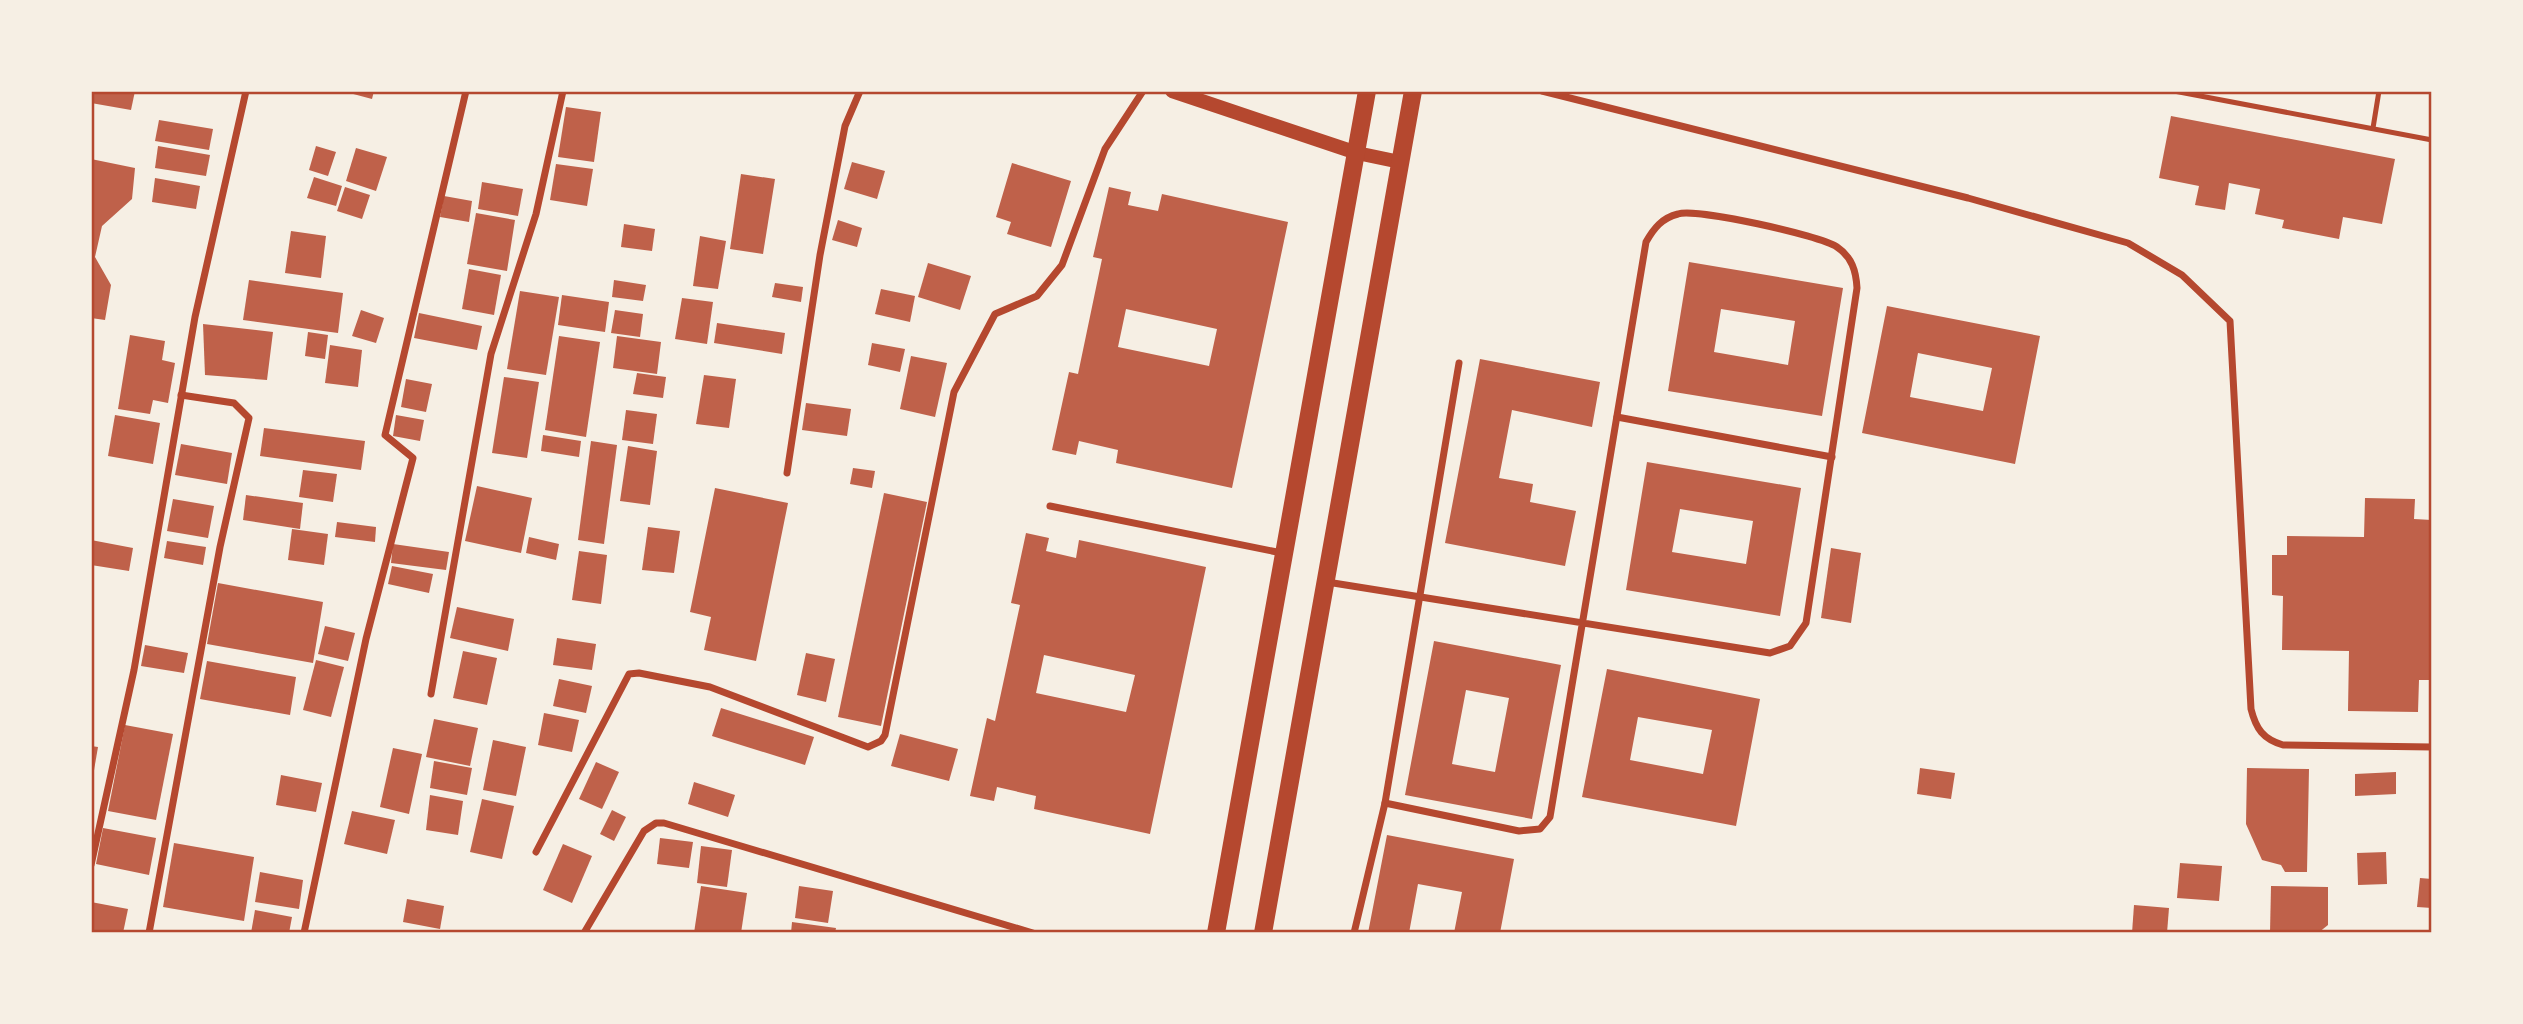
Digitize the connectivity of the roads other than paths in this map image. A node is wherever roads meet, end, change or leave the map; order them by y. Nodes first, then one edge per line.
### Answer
1 (246, 91) edge
2 (466, 91) edge
3 (563, 91) edge
4 (860, 91) edge
5 (1143, 91) edge
6 (1172, 91) edge
7 (1367, 91) edge
8 (1413, 91) edge
9 (1542, 91) edge
10 (2174, 91) edge
11 (2379, 91) edge
12 (2373, 128) junction
13 (2432, 140) edge
14 (1357, 153) junction
15 (1400, 162) junction
16 (1459, 363) dead end
17 (181, 395) junction
18 (1617, 417) junction
19 (1832, 457) junction
20 (787, 472) dead end
21 (1050, 506) dead end
22 (1286, 554) junction
23 (1326, 582) junction
24 (1420, 597) junction
25 (1583, 623) junction
26 (430, 694) dead end
27 (2432, 747) edge
28 (1385, 803) junction
29 (537, 852) dead end
30 (91, 865) edge
31 (149, 933) edge
32 (304, 933) edge
33 (584, 933) edge
34 (1033, 933) edge
35 (1216, 933) edge
36 (1263, 933) edge
37 (1354, 933) edge

1 - 17 street
2 - 32 street
3 - 26 street
4 - 20 street
5 - 29 street
6 - 14 main road
7 - 14 main road
8 - 15 main road
9 - 27 street
10 - 12 lane
11 - 12 lane
12 - 13 lane
14 - 15 main road
14 - 22 main road
15 - 23 main road
16 - 24 street
17 - 30 street
17 - 31 street
18 - 19 street
18 - 19 street
18 - 25 street
19 - 25 street
21 - 22 street
22 - 35 main road
23 - 24 street
23 - 36 main road
24 - 25 street
24 - 28 street
25 - 28 street
28 - 37 street
33 - 34 street

